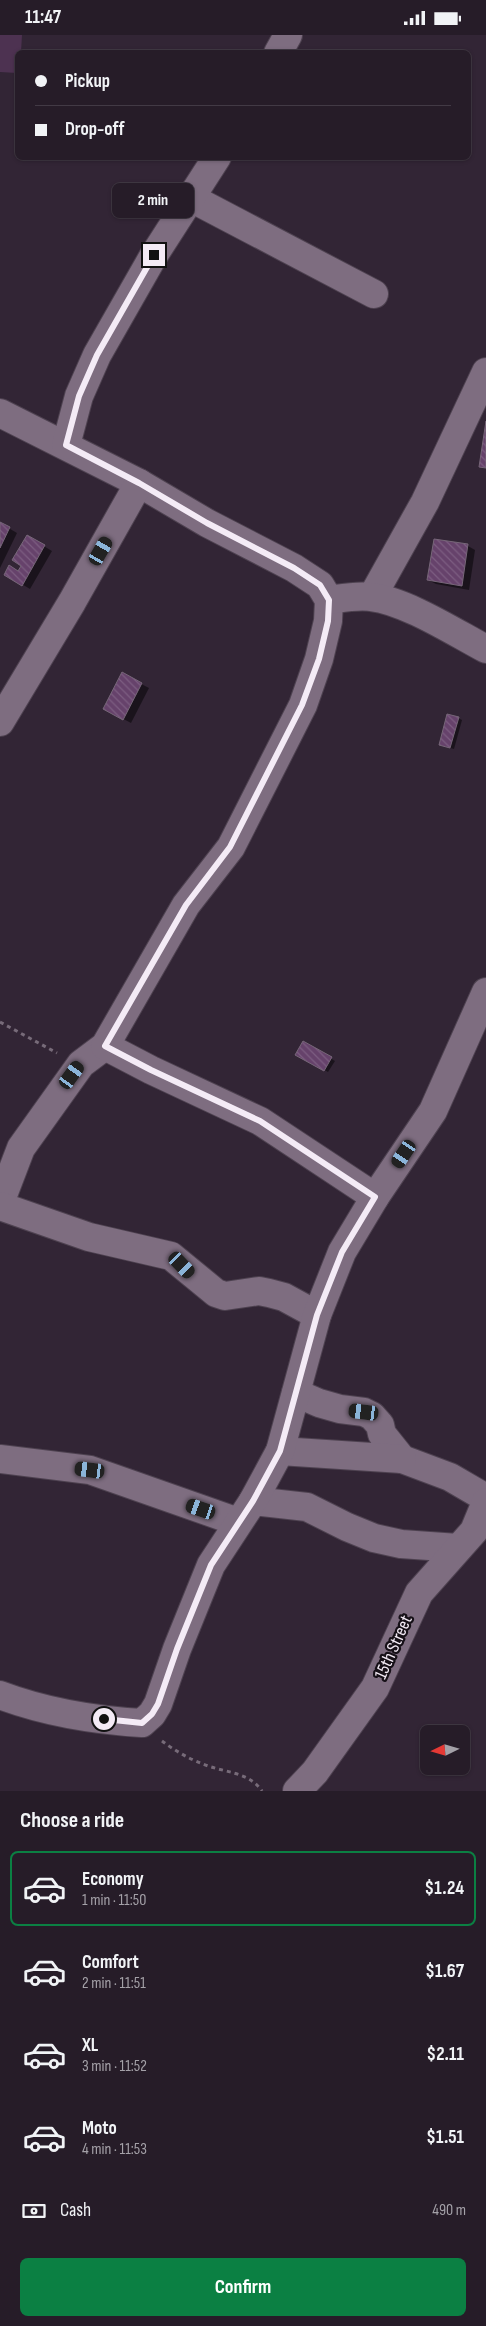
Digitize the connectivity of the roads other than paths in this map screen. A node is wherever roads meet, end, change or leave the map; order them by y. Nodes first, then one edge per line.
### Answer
1 (288, 35) edge
2 (280, 50) edge
3 (216, 160) edge
4 (191, 198) junction
5 (374, 294) dead end
6 (486, 372) edge
7 (0, 413) edge
8 (66, 445) junction
9 (139, 483) junction
10 (372, 597) junction
11 (329, 600) junction
12 (486, 649) edge
13 (0, 722) edge
14 (486, 992) edge
15 (480, 1024) edge
16 (105, 1046) junction
17 (10, 1143) edge
18 (375, 1197) junction
19 (0, 1204) edge
20 (317, 1315) junction
21 (296, 1393) junction
22 (280, 1451) junction
23 (0, 1459) edge
24 (402, 1459) junction
25 (486, 1498) edge
26 (486, 1502) edge
27 (245, 1511) junction
28 (472, 1539) edge
29 (0, 1695) edge
30 (298, 1791) edge

1 - 2 street
3 - 4 street
4 - 5 street
4 - 8 street
6 - 10 street
7 - 8 street
8 - 9 street
9 - 11 street
9 - 13 street
10 - 11 street
10 - 12 street
11 - 16 street
14 - 15 street
15 - 18 street
16 - 17 street
16 - 18 street
17 - 19 street
18 - 20 street
19 - 20 street
20 - 21 street
21 - 22 street
21 - 24 street
22 - 24 street
22 - 27 street
23 - 27 street
24 - 25 street
26 - 28 street, 15th Street
27 - 28 street
27 - 29 street
28 - 30 street, 15th Street

